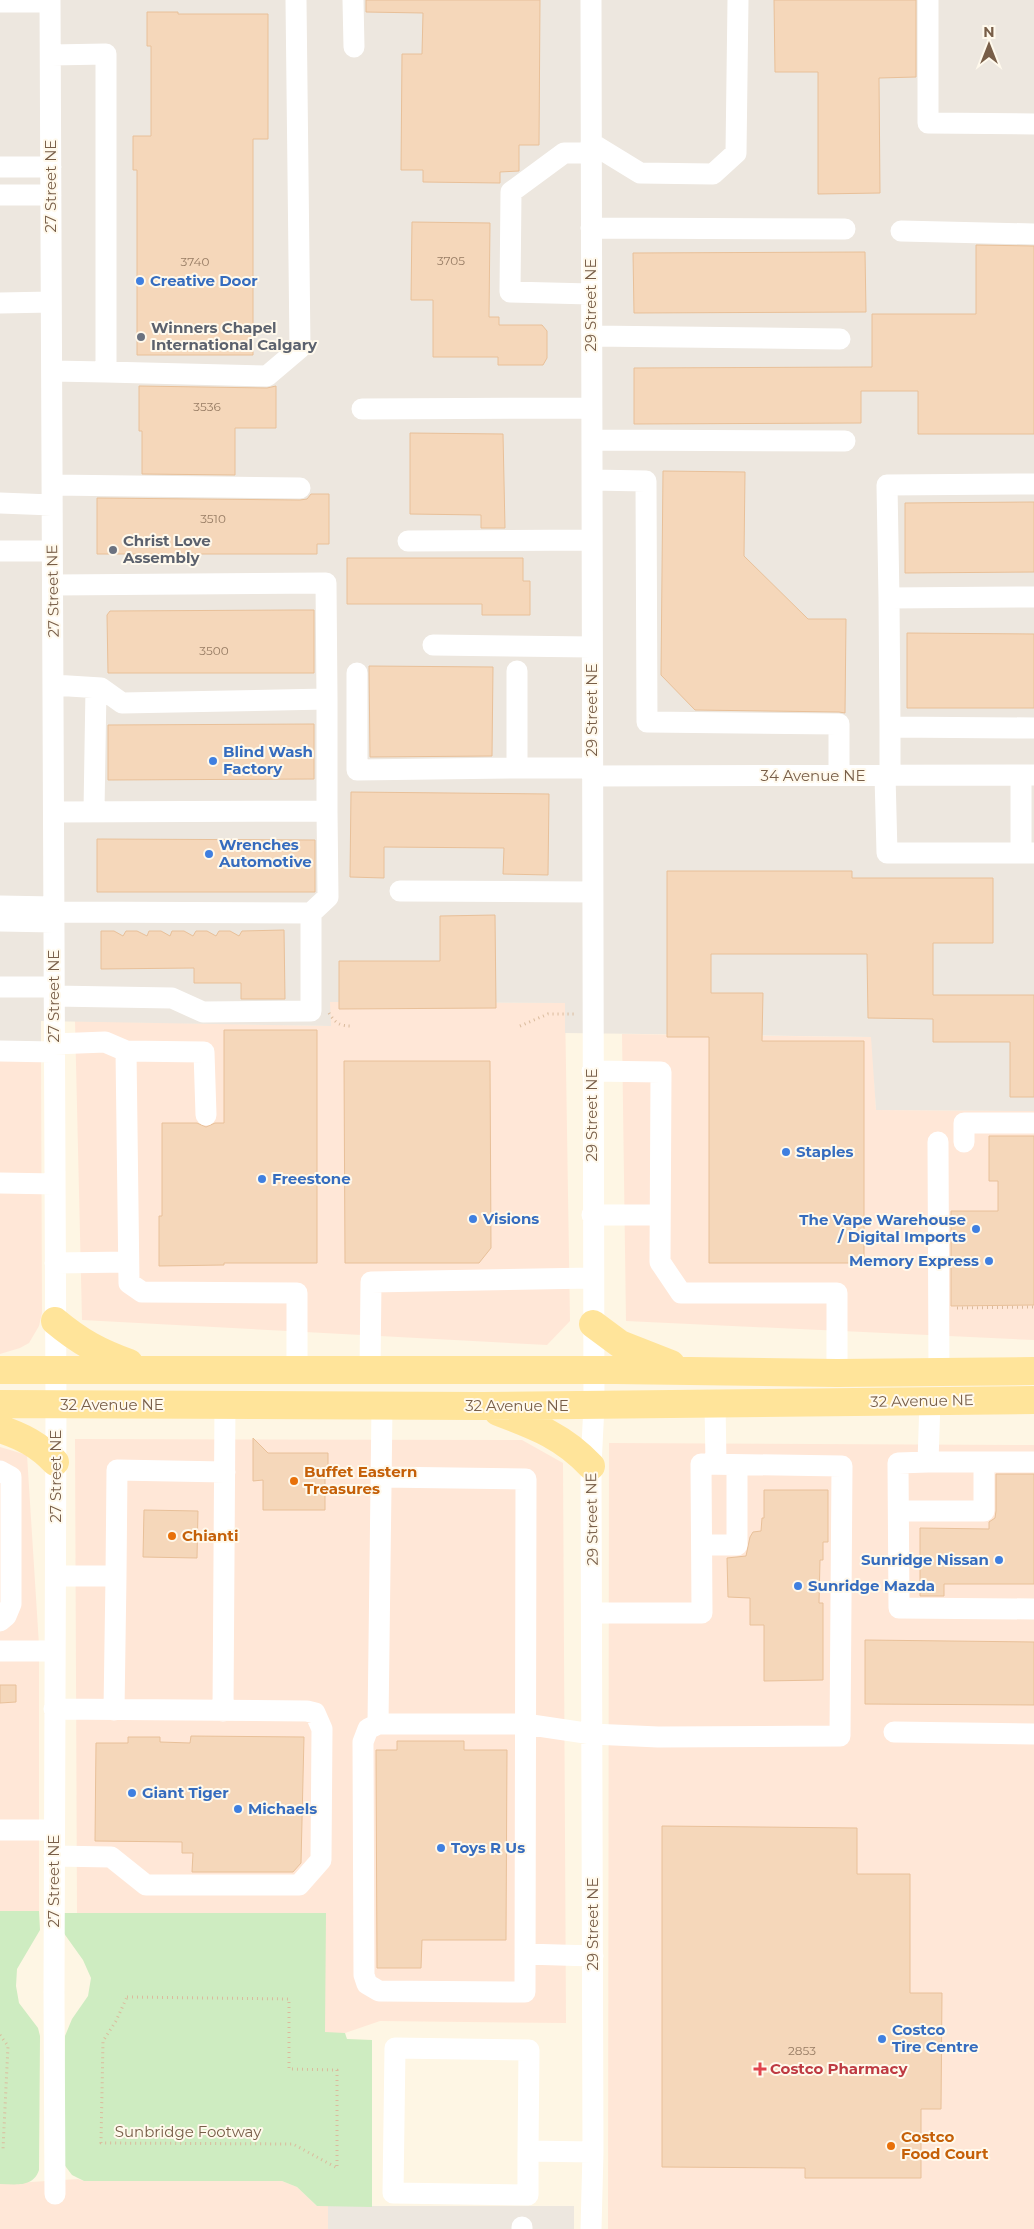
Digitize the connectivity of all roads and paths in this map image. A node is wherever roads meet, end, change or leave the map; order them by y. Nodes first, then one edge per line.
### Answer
1 (296, 0) edge
2 (353, 0) edge
3 (591, 0) edge
4 (738, 0) edge
5 (928, 0) edge
6 (50, 1) edge
7 (0, 2) edge
8 (354, 47) dead end
9 (50, 55) junction
10 (1034, 124) edge
11 (591, 148) junction
12 (0, 167) edge
13 (51, 167) junction
14 (0, 194) edge
15 (51, 195) junction
16 (591, 228) junction
17 (845, 229) dead end
18 (902, 232) dead end
19 (1034, 234) edge
20 (591, 294) junction
21 (51, 302) junction
22 (0, 303) edge
23 (592, 336) junction
24 (840, 339) dead end
25 (52, 371) junction
26 (106, 372) junction
27 (592, 408) junction
28 (362, 409) dead end
29 (592, 440) junction
30 (845, 441) dead end
31 (592, 480) junction
32 (1034, 484) edge
33 (300, 488) dead end
34 (52, 495) junction
35 (0, 503) edge
36 (592, 540) junction
37 (408, 541) dead end
38 (0, 551) edge
39 (52, 551) junction
40 (54, 585) junction
41 (1034, 597) edge
42 (889, 598) junction
43 (433, 645) dead end
44 (592, 647) junction
45 (517, 671) dead end
46 (356, 673) dead end
47 (53, 685) junction
48 (96, 688) junction
49 (327, 699) junction
50 (890, 728) junction
51 (1034, 728) edge
52 (517, 768) junction
53 (592, 772) junction
54 (1028, 775) edge
55 (839, 776) junction
56 (887, 776) junction
57 (94, 811) junction
58 (327, 811) junction
59 (54, 812) junction
60 (1027, 853) edge
61 (400, 891) dead end
62 (592, 892) junction
63 (0, 906) edge
64 (54, 914) junction
65 (311, 914) junction
66 (0, 921) edge
67 (0, 987) edge
68 (54, 991) junction
69 (326, 1009) dead end
70 (592, 1014) junction
71 (353, 1026) dead end
72 (520, 1026) dead end
73 (54, 1048) junction
74 (0, 1051) edge
75 (126, 1051) junction
76 (592, 1071) junction
77 (206, 1115) dead end
78 (1034, 1123) edge
79 (938, 1142) dead end
80 (964, 1142) dead end
81 (0, 1183) edge
82 (55, 1184) junction
83 (592, 1215) junction
84 (660, 1215) junction
85 (128, 1262) junction
86 (55, 1263) junction
87 (592, 1278) junction
88 (1034, 1307) edge
89 (949, 1308) dead end
90 (55, 1320) junction
91 (593, 1324) junction
92 (0, 1370) edge
93 (55, 1370) junction
94 (147, 1370) junction
95 (297, 1370) junction
96 (370, 1370) junction
97 (593, 1370) junction
98 (686, 1370) junction
99 (1034, 1371) edge
100 (837, 1373) junction
101 (939, 1373) junction
102 (930, 1401) junction
103 (1026, 1402) edge
104 (715, 1403) junction
105 (0, 1404) edge
106 (56, 1404) junction
107 (225, 1405) junction
108 (482, 1406) junction
109 (594, 1406) junction
110 (382, 1407) junction
111 (0, 1429) edge
112 (55, 1462) junction
113 (928, 1462) junction
114 (984, 1462) junction
115 (1034, 1462) edge
116 (716, 1464) junction
117 (737, 1465) junction
118 (591, 1466) junction
119 (1, 1471) edge
120 (225, 1472) junction
121 (381, 1478) junction
122 (899, 1511) junction
123 (702, 1545) junction
124 (56, 1576) junction
125 (116, 1576) junction
126 (1034, 1609) edge
127 (593, 1613) junction
128 (0, 1621) edge
129 (55, 1650) junction
130 (0, 1651) edge
131 (54, 1709) junction
132 (114, 1710) junction
133 (223, 1711) junction
134 (378, 1724) junction
135 (524, 1724) junction
136 (894, 1732) dead end
137 (592, 1734) junction
138 (1034, 1734) edge
139 (0, 1830) edge
140 (54, 1830) junction
141 (54, 1856) junction
142 (525, 1954) junction
143 (593, 1956) junction
144 (290, 1999) joint
145 (0, 2036) edge
146 (0, 2149) edge
147 (528, 2151) junction
148 (593, 2152) junction
149 (56, 2194) dead end
150 (591, 2229) edge

1 - 26 street
2 - 8 street
3 - 11 street, 29 Street NE
4 - 11 street
5 - 10 street
6 - 7 street
6 - 9 street, 27 Street NE
9 - 13 street, 27 Street NE
9 - 26 street
11 - 16 street, 29 Street NE
11 - 20 street
12 - 13 street
13 - 15 street, 27 Street NE
14 - 15 street
15 - 21 street, 27 Street NE
16 - 17 street
16 - 20 street, 29 Street NE
18 - 19 street
20 - 23 street, 29 Street NE
21 - 22 street
21 - 25 street, 27 Street NE
23 - 24 street
23 - 27 street, 29 Street NE
25 - 26 street
25 - 34 street, 27 Street NE
27 - 28 street
27 - 29 street, 29 Street NE
29 - 30 street
29 - 31 street, 29 Street NE
31 - 36 street, 29 Street NE
31 - 55 street
32 - 42 street
33 - 34 street
34 - 35 street
34 - 39 street, 27 Street NE
36 - 37 street
36 - 44 street, 29 Street NE
38 - 39 street
39 - 40 street, 27 Street NE
40 - 47 street, 27 Street NE
40 - 49 street
41 - 42 street
42 - 50 street
43 - 44 street
44 - 53 street, 29 Street NE
45 - 52 street
46 - 52 street, 34 Avenue NE
47 - 48 street
47 - 59 street, 27 Street NE
48 - 49 street
48 - 57 street
49 - 58 street
50 - 51 street
50 - 56 street
52 - 53 street, 34 Avenue NE
53 - 55 street, 34 Avenue NE
53 - 62 street, 29 Street NE
54 - 56 street, 34 Avenue NE
54 - 60 street
55 - 56 street, 34 Avenue NE
56 - 60 street
57 - 58 street
57 - 59 street
58 - 65 street
59 - 64 street, 27 Street NE
61 - 62 street
62 - 70 street, 29 Street NE
63 - 64 street
64 - 65 street
64 - 66 street
64 - 68 street, 27 Street NE
65 - 68 street
67 - 68 street
68 - 73 street, 27 Street NE
69 - 71 path
70 - 72 path
70 - 76 street, 29 Street NE
73 - 74 street
73 - 75 street
73 - 82 street, 27 Street NE
75 - 77 street
75 - 85 street
76 - 83 street, 29 Street NE
76 - 84 street
78 - 80 street
79 - 101 street
81 - 82 street
82 - 86 street, 27 Street NE
83 - 84 street
83 - 87 street, 29 Street NE
84 - 100 street
85 - 86 street
85 - 95 street
86 - 90 street, 27 Street NE
87 - 91 street, 29 Street NE
87 - 96 street
88 - 89 path
90 - 93 street, 27 Street NE
90 - 94 main road
91 - 97 street, 29 Street NE
91 - 98 main road
92 - 93 main road, 32 Avenue NE
93 - 94 main road, 32 Avenue NE
93 - 106 street, 27 Street NE
94 - 95 main road, 32 Avenue NE
95 - 96 main road, 32 Avenue NE
96 - 97 main road, 32 Avenue NE
97 - 98 main road, 32 Avenue NE
97 - 109 street, 29 Street NE
98 - 100 main road, 32 Avenue NE
99 - 101 main road, 32 Avenue NE
100 - 101 main road, 32 Avenue NE
102 - 103 main road, 32 Avenue NE
102 - 104 main road, 32 Avenue NE
102 - 113 street
104 - 109 main road, 32 Avenue NE
104 - 116 street
105 - 106 main road, 32 Avenue NE
106 - 107 main road, 32 Avenue NE
106 - 112 street, 27 Street NE
107 - 110 main road, 32 Avenue NE
107 - 120 street
108 - 109 main road, 32 Avenue NE
108 - 110 main road, 32 Avenue NE
108 - 118 main road
109 - 118 street, 29 Street NE
110 - 121 street
111 - 112 main road
112 - 124 street, 27 Street NE
113 - 114 street
113 - 122 street
114 - 115 street
114 - 122 street
116 - 117 street
116 - 123 street
117 - 123 street
117 - 137 street
118 - 127 street, 29 Street NE
119 - 128 street
120 - 125 street
120 - 133 street
121 - 134 street
121 - 135 street
122 - 126 street
123 - 127 street
124 - 125 street
124 - 129 street, 27 Street NE
125 - 132 street
127 - 137 street, 29 Street NE
129 - 130 street
129 - 131 street, 27 Street NE
131 - 132 street
131 - 140 street, 27 Street NE
132 - 133 street
133 - 141 street
134 - 135 street
134 - 142 street
135 - 137 street
135 - 142 street
136 - 138 street
137 - 143 street, 29 Street NE
139 - 140 street
140 - 141 street, 27 Street NE
141 - 149 street, 27 Street NE
142 - 143 street
143 - 148 street, 29 Street NE
144 - 144 path, Sunbridge Footway
145 - 146 path
147 - 147 street
147 - 148 street
148 - 150 street, 29 Street NE

